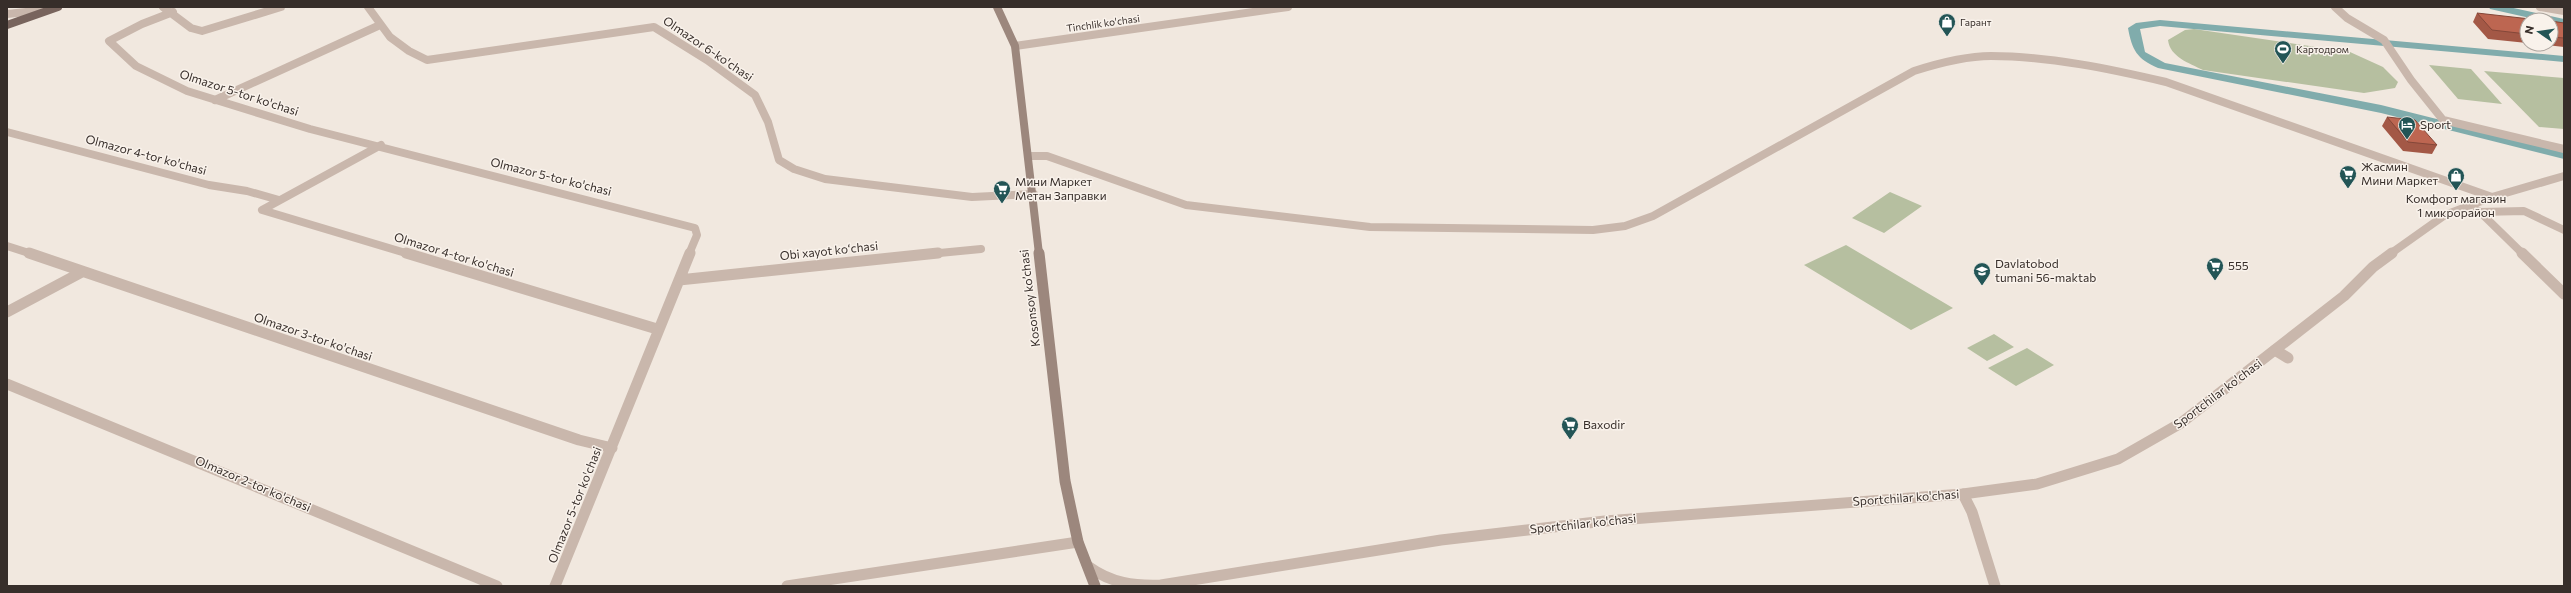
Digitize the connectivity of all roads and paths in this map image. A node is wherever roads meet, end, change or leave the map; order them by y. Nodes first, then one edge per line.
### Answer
1 (58, 7) edge
2 (163, 7) edge
3 (281, 7) edge
4 (368, 7) edge
5 (997, 7) edge
6 (1288, 7) edge
7 (2335, 7) edge
8 (2540, 7) edge
9 (49, 10) junction
10 (2564, 11) edge
11 (172, 12) junction
12 (7, 14) edge
13 (7, 24) edge
14 (380, 25) junction
15 (1015, 46) junction
16 (215, 100) junction
17 (7, 132) edge
18 (381, 145) junction
19 (2564, 149) edge
20 (1029, 156) junction
21 (2564, 176) edge
22 (1034, 194) junction
23 (2492, 197) junction
24 (279, 200) junction
25 (2476, 208) junction
26 (2564, 230) edge
27 (7, 246) edge
28 (981, 249) dead end
29 (82, 272) junction
30 (679, 280) junction
31 (2564, 294) edge
32 (7, 312) edge
33 (657, 329) junction
34 (2275, 350) junction
35 (2288, 358) dead end
36 (7, 384) edge
37 (612, 448) junction
38 (1963, 494) junction
39 (1078, 542) junction
40 (1089, 567) junction
41 (498, 586) edge
42 (555, 586) edge
43 (787, 586) edge
44 (1095, 586) edge
45 (1160, 586) edge
46 (1995, 586) edge

1 - 9 main road
2 - 11 street
3 - 11 street
4 - 14 street, Olmazor 6-ko'chasi
5 - 15 main road, Kosonsoy ko’chasi
6 - 15 street, Tinchlik ko'chasi
7 - 19 street
8 - 10 street
9 - 12 street
9 - 13 main road
11 - 16 street, Olmazor 5-tor ko'chasi
14 - 16 street
14 - 22 street, Olmazor 6-ko'chasi
15 - 20 main road, Kosonsoy ko’chasi
16 - 18 street, Olmazor 5-tor ko'chasi
17 - 24 street, Olmazor 4-tor ko'chasi
18 - 24 street, Olmazor 4-tor ko'chasi
18 - 30 street, Olmazor 5-tor ko'chasi
20 - 22 main road, Kosonsoy ko’chasi
20 - 23 street
21 - 23 street, Sportchilar ko'chasi
22 - 39 main road, Kosonsoy ko’chasi
23 - 25 street, Sportchilar ko'chasi
24 - 33 street, Olmazor 4-tor ko'chasi
25 - 26 street
25 - 31 street
25 - 34 street, Sportchilar ko'chasi
27 - 29 street, Olmazor 3-tor ko'chasi
28 - 30 street, Obi xayot koʻchasi
29 - 32 street
29 - 37 street, Olmazor 3-tor ko'chasi
30 - 33 street, Olmazor 5-tor ko'chasi
33 - 37 street, Olmazor 5-tor ko'chasi
34 - 35 street
34 - 38 street, Sportchilar ko'chasi
36 - 41 street, Olmazor 2-tor ko'chasi
37 - 42 street, Olmazor 5-tor ko'chasi
38 - 45 street, Sportchilar ko'chasi
38 - 46 street
39 - 40 main road, Kosonsoy ko’chasi
39 - 43 street
40 - 44 main road, Kosonsoy ko’chasi
40 - 45 street, Sportchilar ko'chasi

